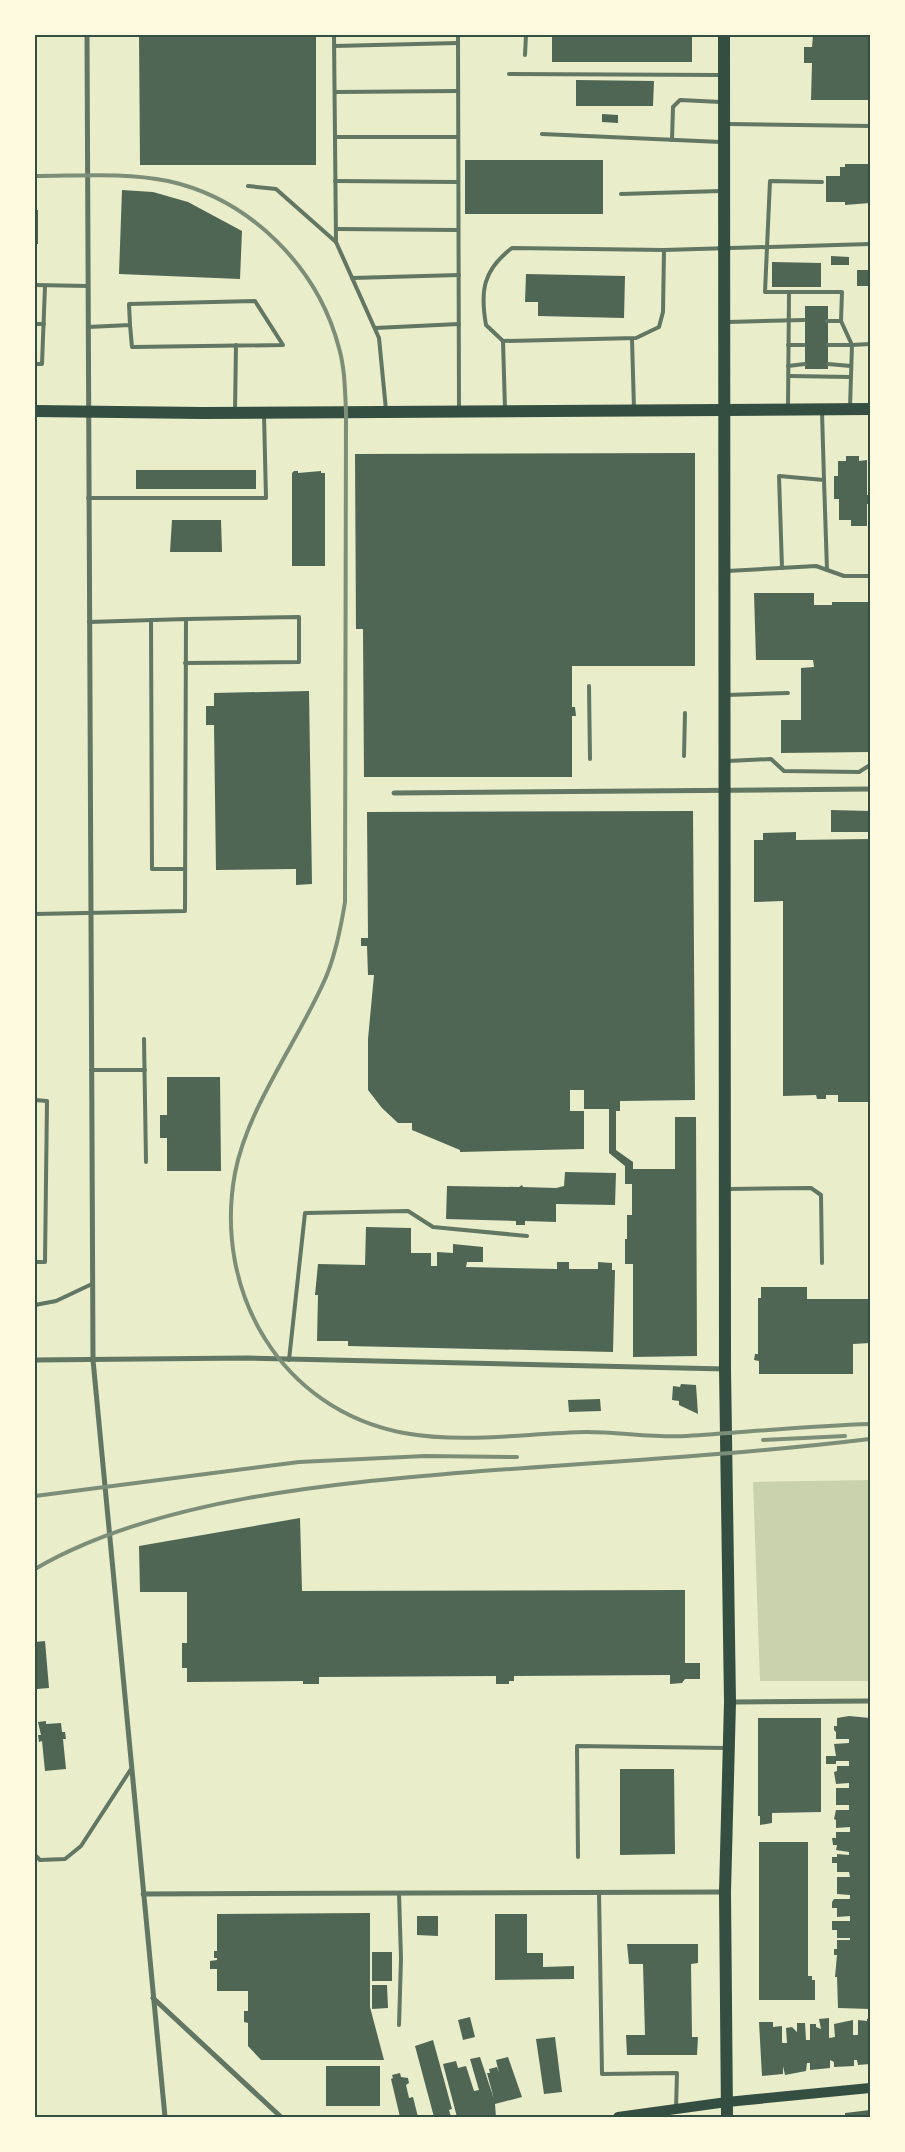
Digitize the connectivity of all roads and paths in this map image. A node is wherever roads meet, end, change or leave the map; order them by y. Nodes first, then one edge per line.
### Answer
1 (87, 35) edge
2 (334, 35) edge
3 (458, 35) edge
4 (526, 35) edge
5 (724, 35) edge
6 (458, 43) junction
7 (334, 46) junction
8 (525, 55) dead end
9 (509, 74) dead end
10 (723, 75) junction
11 (458, 91) junction
12 (335, 92) junction
13 (723, 102) junction
14 (723, 124) junction
15 (870, 126) edge
16 (542, 134) dead end
17 (335, 137) junction
18 (458, 137) junction
19 (672, 140) junction
20 (723, 142) junction
21 (335, 181) junction
22 (458, 182) junction
23 (822, 182) dead end
24 (248, 186) dead end
25 (724, 191) junction
26 (621, 194) dead end
27 (336, 228) junction
28 (458, 230) junction
29 (336, 242) junction
30 (870, 244) edge
31 (767, 246) junction
32 (724, 249) junction
33 (664, 250) junction
34 (459, 275) junction
35 (352, 278) junction
36 (35, 286) edge
37 (45, 286) junction
38 (88, 286) junction
39 (789, 292) junction
40 (804, 320) dead end
41 (827, 320) dead end
42 (841, 321) junction
43 (723, 322) junction
44 (788, 322) junction
45 (35, 324) edge
46 (44, 324) junction
47 (459, 324) junction
48 (130, 325) junction
49 (88, 327) junction
50 (375, 328) junction
51 (632, 338) junction
52 (503, 341) junction
53 (870, 344) edge
54 (236, 345) junction
55 (788, 345) junction
56 (804, 345) dead end
57 (828, 345) dead end
58 (852, 345) junction
59 (35, 364) edge
60 (804, 364) dead end
61 (828, 364) dead end
62 (788, 366) junction
63 (851, 366) junction
64 (789, 376) junction
65 (851, 377) junction
66 (788, 408) junction
67 (822, 409) junction
68 (850, 409) junction
69 (870, 409) edge
70 (88, 410) junction
71 (634, 410) junction
72 (723, 410) junction
73 (35, 411) edge
74 (459, 411) junction
75 (506, 411) junction
76 (235, 412) junction
77 (264, 412) junction
78 (386, 412) junction
79 (824, 480) junction
80 (88, 498) junction
81 (782, 568) junction
82 (827, 570) junction
83 (724, 571) junction
84 (870, 576) edge
85 (186, 619) junction
86 (151, 620) junction
87 (89, 622) junction
88 (185, 663) junction
89 (589, 686) dead end
90 (788, 693) dead end
91 (725, 695) junction
92 (686, 713) dead end
93 (684, 756) dead end
94 (590, 759) dead end
95 (725, 761) junction
96 (870, 765) edge
97 (870, 788) edge
98 (726, 789) junction
99 (394, 793) dead end
100 (184, 869) junction
101 (91, 913) junction
102 (35, 914) edge
103 (144, 1039) dead end
104 (92, 1070) junction
105 (145, 1070) junction
106 (35, 1100) edge
107 (146, 1162) dead end
108 (725, 1189) junction
109 (527, 1236) dead end
110 (35, 1262) edge
111 (822, 1262) dead end
112 (92, 1284) junction
113 (35, 1305) edge
114 (35, 1360) edge
115 (93, 1360) junction
116 (289, 1360) junction
117 (725, 1369) junction
118 (870, 1701) edge
119 (730, 1702) junction
120 (729, 1748) junction
121 (131, 1769) junction
122 (35, 1854) edge
123 (578, 1857) dead end
124 (599, 1892) junction
125 (725, 1892) junction
126 (400, 1893) junction
127 (143, 1894) junction
128 (152, 1997) junction
129 (399, 2025) dead end
130 (870, 2088) edge
131 (727, 2102) junction
132 (676, 2109) junction
133 (165, 2117) edge
134 (281, 2117) edge
135 (618, 2117) edge
136 (727, 2117) edge

1 - 38 street
2 - 7 lane
3 - 6 lane
4 - 8 lane
5 - 10 main road
6 - 7 lane
6 - 11 lane
7 - 12 lane
9 - 10 lane
10 - 13 main road
11 - 12 lane
11 - 18 lane
12 - 17 lane
13 - 14 main road
13 - 19 lane
14 - 15 lane
14 - 20 main road
16 - 19 lane
17 - 18 lane
17 - 21 lane
18 - 22 lane
19 - 20 lane
20 - 25 main road
21 - 22 lane
21 - 27 lane
22 - 28 lane
23 - 31 lane
24 - 29 lane
25 - 26 lane
25 - 32 main road
27 - 28 lane
27 - 29 lane
28 - 34 lane
29 - 35 lane
30 - 31 lane
31 - 32 lane
31 - 39 lane
32 - 33 lane
32 - 43 main road
33 - 51 lane
33 - 52 lane
34 - 35 lane
34 - 47 lane
35 - 50 lane
36 - 37 lane
37 - 38 lane
37 - 46 lane
38 - 49 street
39 - 42 lane
39 - 44 lane
40 - 44 lane
41 - 42 lane
42 - 58 lane
43 - 44 lane
43 - 72 main road
44 - 55 lane
45 - 46 lane
46 - 59 lane
47 - 50 lane
47 - 74 lane
48 - 49 lane
48 - 54 lane
48 - 54 lane
49 - 70 street
50 - 78 lane
51 - 52 lane
51 - 71 lane
52 - 75 lane
53 - 58 lane
54 - 76 lane
55 - 56 lane
55 - 62 lane
57 - 58 lane
58 - 63 lane
60 - 62 lane
61 - 63 lane
62 - 64 lane
63 - 65 lane
64 - 65 lane
64 - 66 lane
65 - 68 lane
66 - 67 main road
66 - 72 main road
67 - 68 main road
67 - 79 lane
68 - 69 main road
70 - 73 main road
70 - 76 main road
70 - 80 street
71 - 72 main road
71 - 75 main road
72 - 83 main road
74 - 75 main road
74 - 78 main road
76 - 77 main road
77 - 78 main road
77 - 80 lane
79 - 81 lane
79 - 82 lane
80 - 87 street
81 - 82 lane
81 - 83 lane
82 - 84 lane
83 - 91 main road
85 - 86 lane
85 - 88 lane
85 - 88 lane
86 - 87 lane
86 - 100 lane
87 - 101 street
88 - 100 lane
89 - 94 lane
90 - 91 lane
91 - 95 main road
92 - 93 lane
95 - 96 lane
95 - 98 main road
97 - 98 street
98 - 99 street
98 - 108 main road
100 - 101 lane
101 - 102 lane
101 - 104 street
103 - 105 lane
104 - 105 lane
104 - 112 street
105 - 107 lane
106 - 110 lane
108 - 111 lane
108 - 117 main road
109 - 116 lane
112 - 113 lane
112 - 115 street
114 - 115 street
115 - 116 street
115 - 121 street
116 - 117 street
117 - 119 main road
118 - 119 street
119 - 120 main road
120 - 123 lane
120 - 125 main road
121 - 122 lane
121 - 127 street
124 - 125 street
124 - 126 street
124 - 132 lane
125 - 131 main road
126 - 127 street
126 - 129 lane
127 - 128 street
128 - 133 street
128 - 134 street
130 - 131 main road
131 - 132 main road
131 - 136 main road
132 - 135 main road

